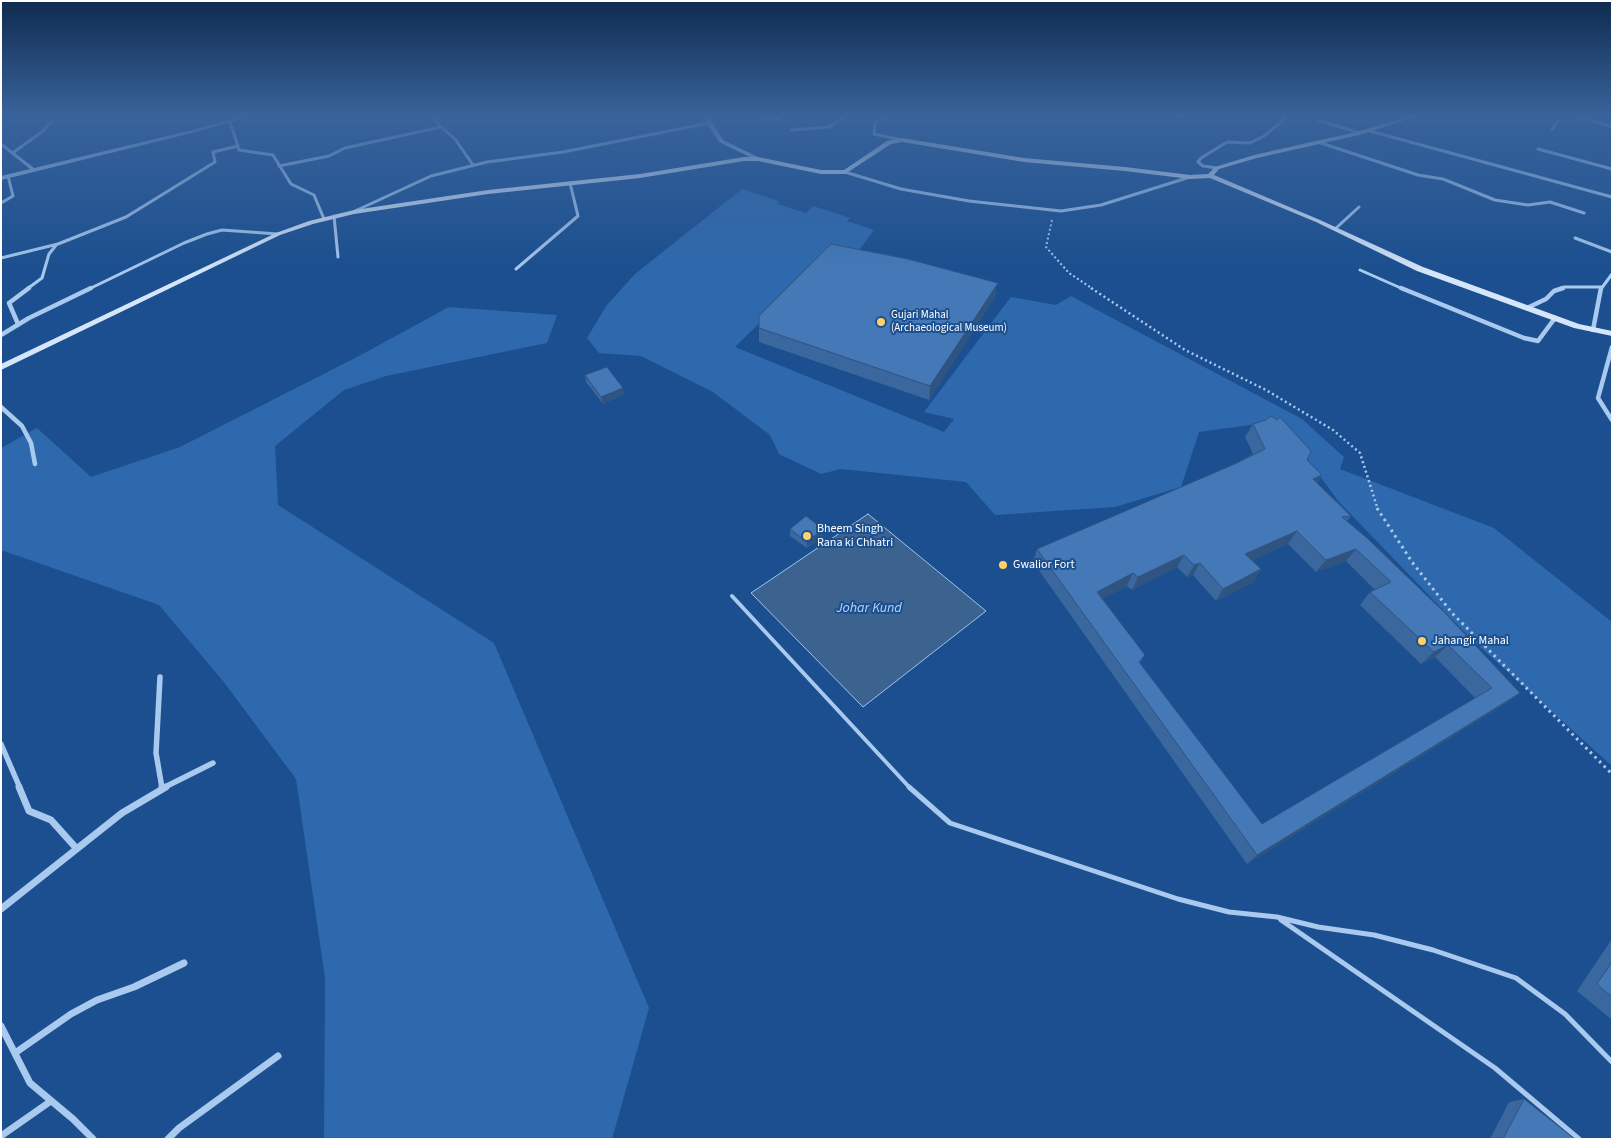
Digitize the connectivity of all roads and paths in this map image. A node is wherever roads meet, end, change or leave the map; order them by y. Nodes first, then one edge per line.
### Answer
1 (31, 167) edge
2 (45, 167) edge
3 (207, 167) edge
4 (280, 167) edge
5 (465, 167) edge
6 (701, 167) edge
7 (798, 167) edge
8 (852, 167) edge
9 (1106, 167) edge
10 (1211, 167) edge
11 (1394, 167) edge
12 (1504, 167) edge
13 (1217, 168) joint
14 (34, 170) junction
15 (845, 172) junction
16 (8, 176) junction
17 (1211, 176) junction
18 (1190, 177) junction
19 (1, 178) edge
20 (570, 183) junction
21 (1612, 197) edge
22 (1, 203) edge
23 (1359, 207) dead end
24 (1061, 211) junction
25 (354, 212) junction
26 (1584, 213) dead end
27 (334, 216) junction
28 (324, 218) junction
29 (1335, 229) junction
30 (278, 234) junction
31 (1575, 238) dead end
32 (58, 244) junction
33 (1612, 252) edge
34 (338, 257) dead end
35 (1, 258) edge
36 (516, 270) dead end
37 (1360, 270) dead end
38 (1612, 274) edge
39 (1601, 287) junction
40 (1526, 308) junction
41 (1555, 318) junction
42 (18, 324) junction
43 (1593, 330) junction
44 (1612, 334) edge
45 (1, 336) edge
46 (1612, 346) edge
47 (1, 367) edge
48 (1, 407) edge
49 (1612, 420) edge
50 (35, 464) dead end
51 (732, 596) dead end
52 (160, 677) dead end
53 (1, 744) edge
54 (213, 763) dead end
55 (1612, 774) edge
56 (162, 789) junction
57 (77, 848) junction
58 (1, 909) edge
59 (1277, 917) junction
60 (184, 963) dead end
61 (1, 1026) edge
62 (15, 1053) junction
63 (278, 1056) dead end
64 (1612, 1062) edge
65 (51, 1101) junction
66 (1, 1136) edge
67 (93, 1139) edge
68 (168, 1139) edge
69 (1579, 1139) edge

1 - 14 street
2 - 14 street
3 - 32 street
4 - 28 street
5 - 25 street
6 - 20 main road
7 - 15 main road
8 - 15 main road
9 - 18 main road
10 - 13 street
11 - 26 street
12 - 21 street
13 - 17 main road
14 - 16 street
15 - 24 street
16 - 19 street
16 - 22 street
17 - 18 main road
17 - 29 main road
18 - 24 street
20 - 25 main road
20 - 36 street
23 - 29 street
24 - 55 path
25 - 27 main road
27 - 28 main road
27 - 34 street
28 - 30 main road
29 - 40 main road
30 - 42 street
30 - 47 main road
31 - 33 street
32 - 35 street
32 - 42 street
37 - 41 street
38 - 39 street
39 - 40 street
39 - 43 street
40 - 41 main road
41 - 43 main road
42 - 45 street
43 - 44 main road
46 - 49 street
48 - 50 street
51 - 59 lane
52 - 56 street
53 - 57 street
54 - 56 street
56 - 57 street
57 - 58 street
59 - 64 lane
59 - 69 lane
60 - 62 street
61 - 62 street
62 - 65 street
63 - 68 street
65 - 66 street
65 - 67 street

